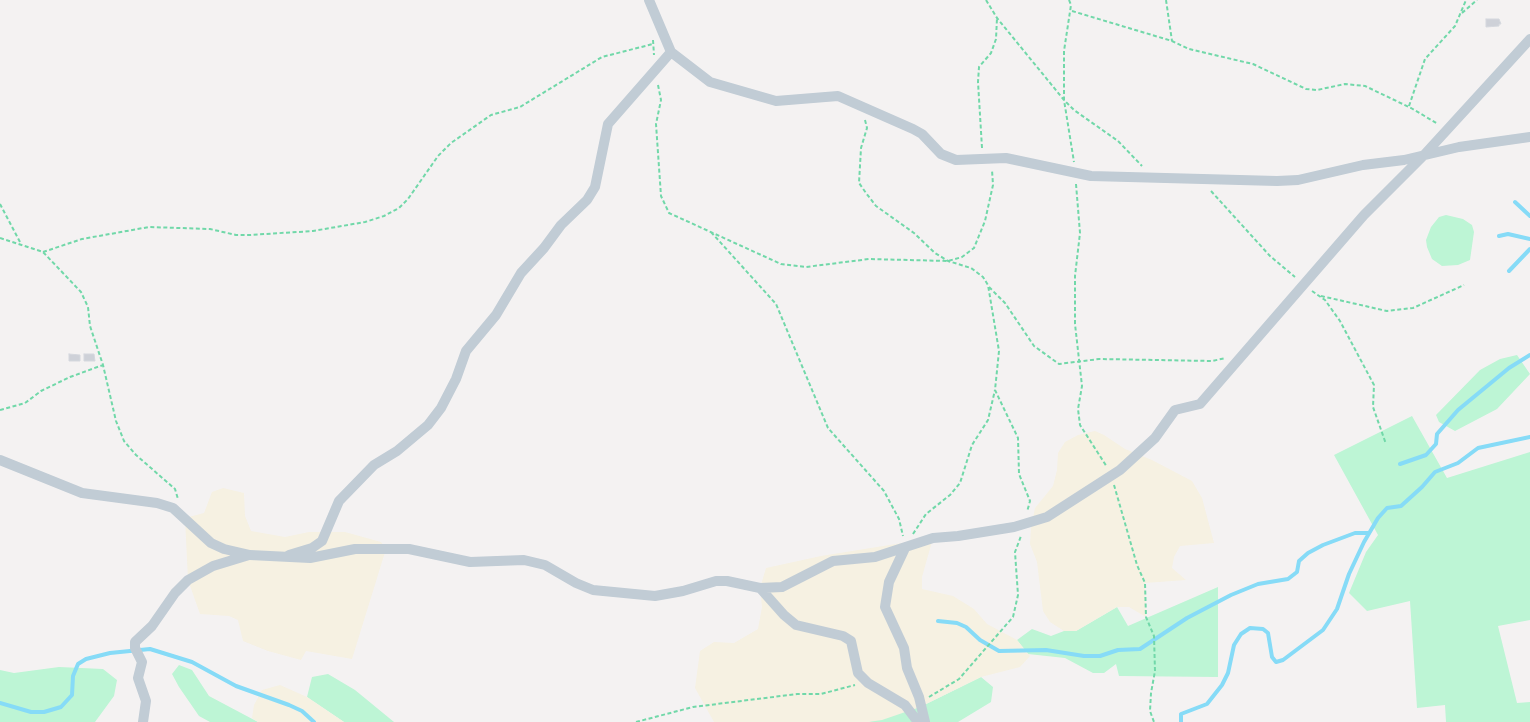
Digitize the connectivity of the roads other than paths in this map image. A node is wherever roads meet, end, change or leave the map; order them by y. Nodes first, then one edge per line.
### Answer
1 (649, 0) edge
2 (1530, 39) edge
3 (671, 52) junction
4 (1530, 137) edge
5 (1424, 155) junction
6 (0, 460) edge
7 (905, 548) junction
8 (250, 555) junction
9 (284, 556) junction
10 (760, 588) junction
11 (143, 722) edge
12 (918, 722) edge
13 (925, 722) edge

1 - 3 street
2 - 5 street
3 - 5 street
3 - 9 street
4 - 5 street
5 - 7 street
6 - 8 street
7 - 10 street
7 - 13 street
8 - 9 street
8 - 11 street
9 - 10 street
10 - 12 street

